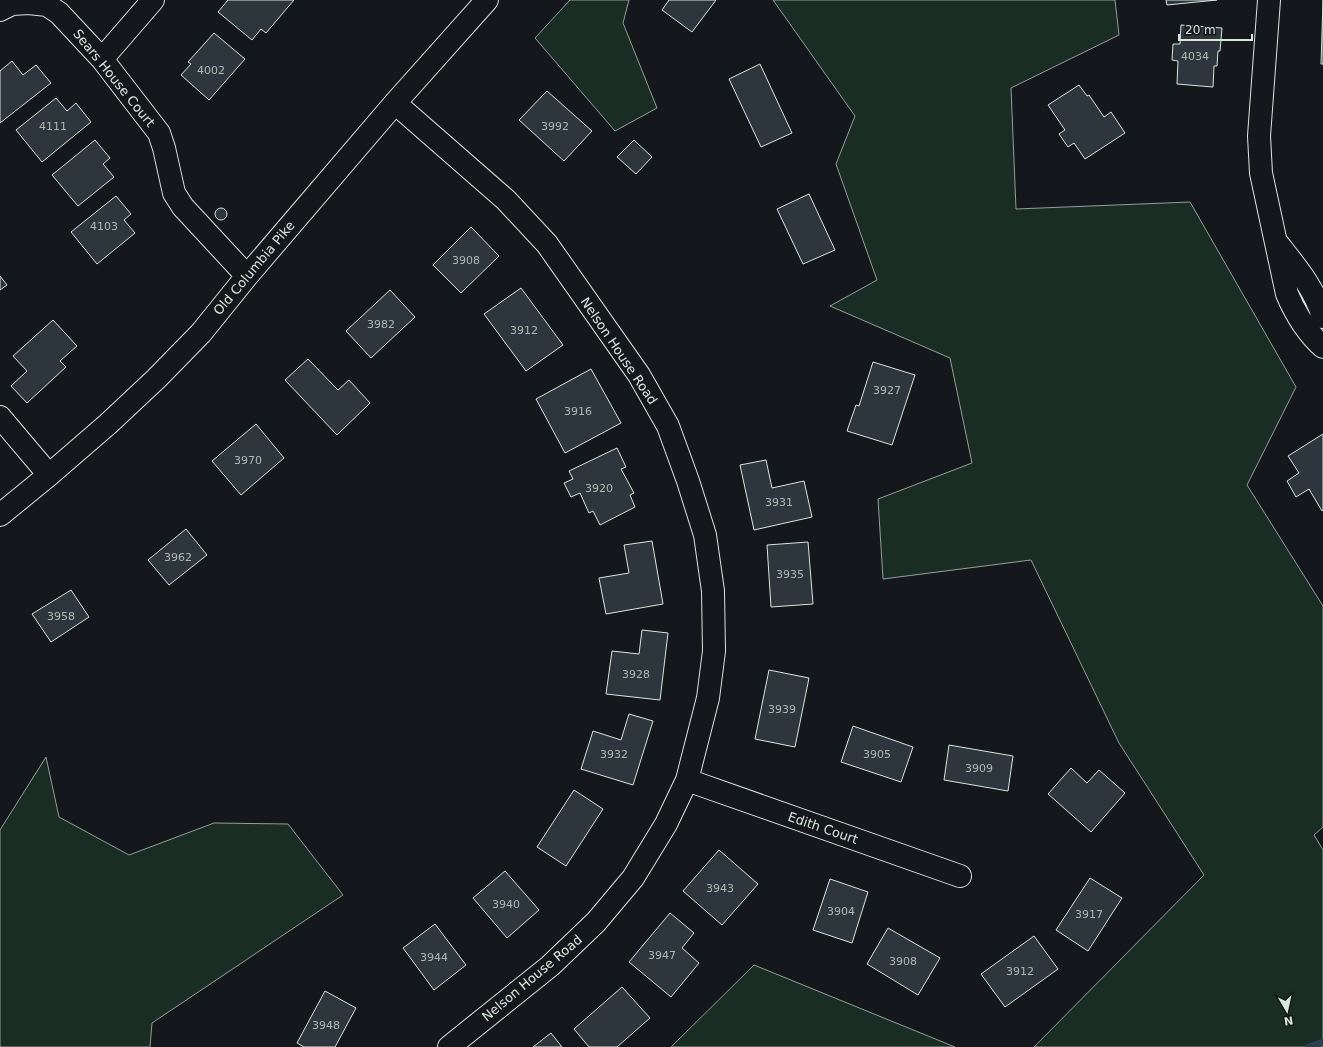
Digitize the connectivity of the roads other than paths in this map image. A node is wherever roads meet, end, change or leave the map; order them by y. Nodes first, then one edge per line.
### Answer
1 (153, 0) edge
2 (487, 0) edge
3 (1269, 0) edge
4 (0, 10) edge
5 (102, 60) junction
6 (395, 103) junction
7 (1277, 244) junction
8 (247, 276) junction
9 (1323, 317) edge
10 (1323, 347) edge
11 (0, 417) edge
12 (49, 476) junction
13 (0, 515) edge
14 (687, 780) junction
15 (960, 876) dead end
16 (449, 1047) edge

1 - 5 street
2 - 6 street, Old Columbia Pike
3 - 7 street
4 - 5 street, Sears House Court
5 - 8 street, Sears House Court
6 - 8 street, Old Columbia Pike
6 - 14 street, Nelson House Road
7 - 9 street
7 - 10 street
8 - 12 street, Old Columbia Pike
11 - 12 street
12 - 13 street, Old Columbia Pike
14 - 15 street, Edith Court
14 - 16 street, Nelson House Road

